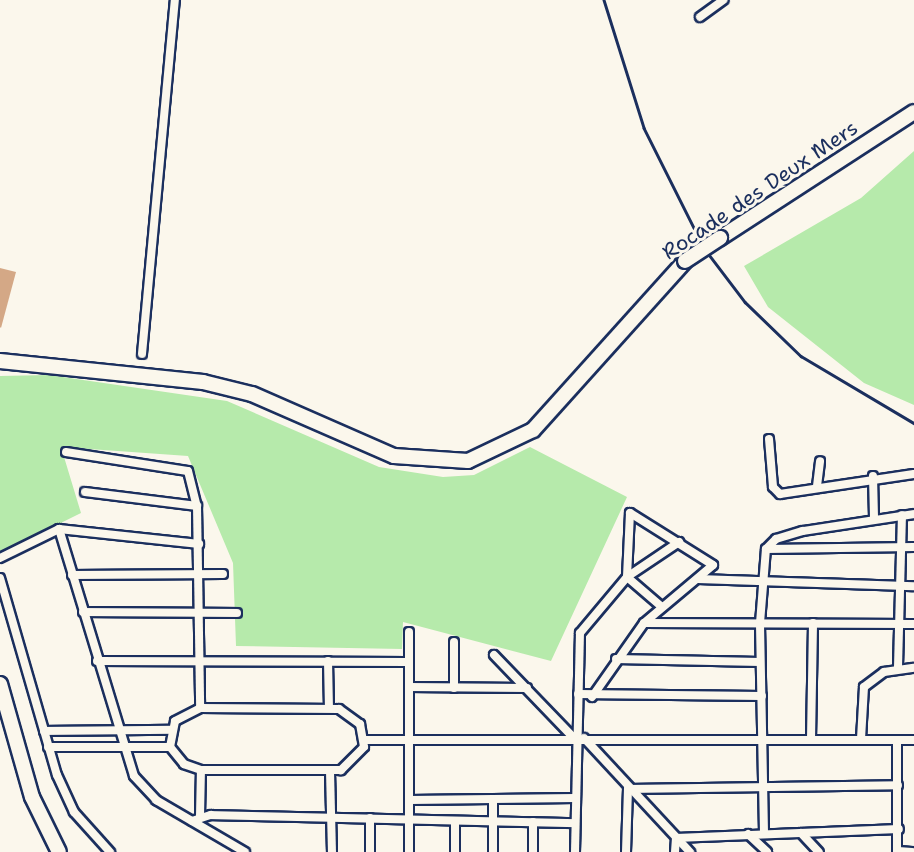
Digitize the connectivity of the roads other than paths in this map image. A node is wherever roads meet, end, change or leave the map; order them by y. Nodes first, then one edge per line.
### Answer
1 (175, 0) edge
2 (723, 0) edge
3 (700, 17) dead end
4 (914, 112) edge
5 (142, 354) dead end
6 (0, 361) edge
7 (769, 439) dead end
8 (66, 452) dead end
9 (820, 461) dead end
10 (914, 474) edge
11 (873, 476) junction
12 (817, 486) junction
13 (85, 492) dead end
14 (197, 506) junction
15 (914, 514) edge
16 (902, 515) junction
17 (874, 518) junction
18 (59, 529) junction
19 (680, 542) junction
20 (199, 544) junction
21 (903, 547) junction
22 (914, 547) edge
23 (766, 549) junction
24 (0, 558) edge
25 (198, 574) junction
26 (223, 574) dead end
27 (72, 575) junction
28 (627, 577) junction
29 (0, 578) edge
30 (698, 579) junction
31 (761, 585) junction
32 (902, 586) junction
33 (914, 586) edge
34 (662, 607) junction
35 (83, 612) junction
36 (200, 613) junction
37 (237, 613) dead end
38 (644, 623) junction
39 (760, 623) junction
40 (813, 623) junction
41 (914, 624) edge
42 (903, 625) junction
43 (410, 632) dead end
44 (454, 642) dead end
45 (494, 655) dead end
46 (616, 659) junction
47 (97, 661) junction
48 (200, 661) junction
49 (328, 661) junction
50 (409, 662) junction
51 (760, 662) junction
52 (898, 667) junction
53 (914, 668) edge
54 (0, 684) edge
55 (409, 687) junction
56 (454, 688) junction
57 (527, 688) junction
58 (578, 694) junction
59 (592, 696) junction
60 (762, 696) junction
61 (329, 707) junction
62 (200, 708) junction
63 (117, 730) junction
64 (171, 730) junction
65 (44, 731) junction
66 (764, 737) junction
67 (579, 738) junction
68 (411, 739) junction
69 (811, 739) junction
70 (861, 739) junction
71 (364, 740) junction
72 (897, 740) junction
73 (914, 740) edge
74 (48, 747) junction
75 (170, 747) junction
76 (121, 748) junction
77 (201, 770) junction
78 (330, 771) junction
79 (898, 785) junction
80 (764, 788) junction
81 (628, 789) junction
82 (493, 799) junction
83 (575, 799) junction
84 (410, 800) junction
85 (200, 816) junction
86 (332, 818) junction
87 (370, 818) junction
88 (409, 819) junction
89 (192, 821) junction
90 (456, 821) junction
91 (533, 821) junction
92 (493, 822) junction
93 (574, 823) junction
94 (899, 830) junction
95 (764, 833) junction
96 (801, 833) junction
97 (748, 834) junction
98 (676, 838) junction
99 (59, 852) edge
100 (110, 852) edge
101 (245, 852) edge
102 (332, 852) edge
103 (370, 852) edge
104 (409, 852) edge
105 (454, 852) edge
106 (493, 852) edge
107 (533, 852) edge
108 (575, 852) edge
109 (625, 852) edge
110 (675, 852) edge
111 (690, 852) edge
112 (767, 852) edge
113 (819, 852) edge
114 (897, 852) edge
115 (912, 852) edge

1 - 5 street
2 - 3 street
4 - 6 highway, Rocade des Deux Mers, bridge
7 - 12 street
8 - 14 street
9 - 12 street
10 - 11 street
11 - 12 street
11 - 17 street
13 - 14 street
14 - 20 street
15 - 16 street
16 - 17 street
16 - 21 street
17 - 23 street
18 - 20 street
18 - 24 street
18 - 27 street
19 - 28 street
19 - 28 street
19 - 30 street
20 - 25 street
21 - 22 street
21 - 23 street
21 - 32 street
23 - 31 street
25 - 26 street
25 - 27 street
25 - 36 street
27 - 35 street
28 - 34 street
28 - 58 street
29 - 65 street
30 - 31 street
30 - 34 street
31 - 32 street
31 - 39 street
32 - 33 street
32 - 42 street
34 - 38 street
35 - 36 street
35 - 47 street
36 - 37 street
36 - 48 street
38 - 39 street
38 - 46 street
39 - 40 street
39 - 51 street
40 - 42 street
40 - 69 street
41 - 42 street
42 - 52 street
43 - 50 street
44 - 56 street
45 - 57 street
46 - 51 street
46 - 59 street
47 - 48 street
47 - 63 street
48 - 49 street
48 - 62 street
49 - 50 street
49 - 61 street
50 - 55 street
51 - 60 street
52 - 53 street
52 - 70 street
54 - 99 highway
55 - 56 street
55 - 68 street
56 - 57 street
57 - 67 street
58 - 59 street
58 - 67 street
59 - 60 street
60 - 66 street
61 - 62 street
61 - 71 street
62 - 64 street
63 - 64 street
63 - 65 street
63 - 76 street
64 - 75 street
65 - 74 street
66 - 67 street
66 - 69 street
66 - 80 street
67 - 68 street
67 - 81 street
67 - 83 street
68 - 71 street
68 - 84 street
69 - 70 street
70 - 72 street
71 - 78 street
72 - 73 street
72 - 79 street
74 - 76 street
74 - 100 street
75 - 76 street
75 - 77 street
76 - 89 street
77 - 78 street
77 - 85 street
78 - 86 street
79 - 80 street
79 - 94 street
80 - 81 street
80 - 95 street
81 - 98 street
81 - 109 street
82 - 83 street
82 - 84 street
82 - 92 street
83 - 93 street
84 - 88 street
85 - 86 street
85 - 89 street
86 - 87 street
86 - 102 street
87 - 88 street
87 - 103 street
88 - 90 street
88 - 104 street
89 - 101 street
90 - 92 street
90 - 105 street
91 - 92 street
91 - 93 street
91 - 107 street
92 - 106 street
93 - 108 street
94 - 96 street
94 - 114 street
95 - 96 street
95 - 97 street
96 - 113 street
97 - 98 street
97 - 112 street
98 - 110 street
98 - 111 street
114 - 115 street

